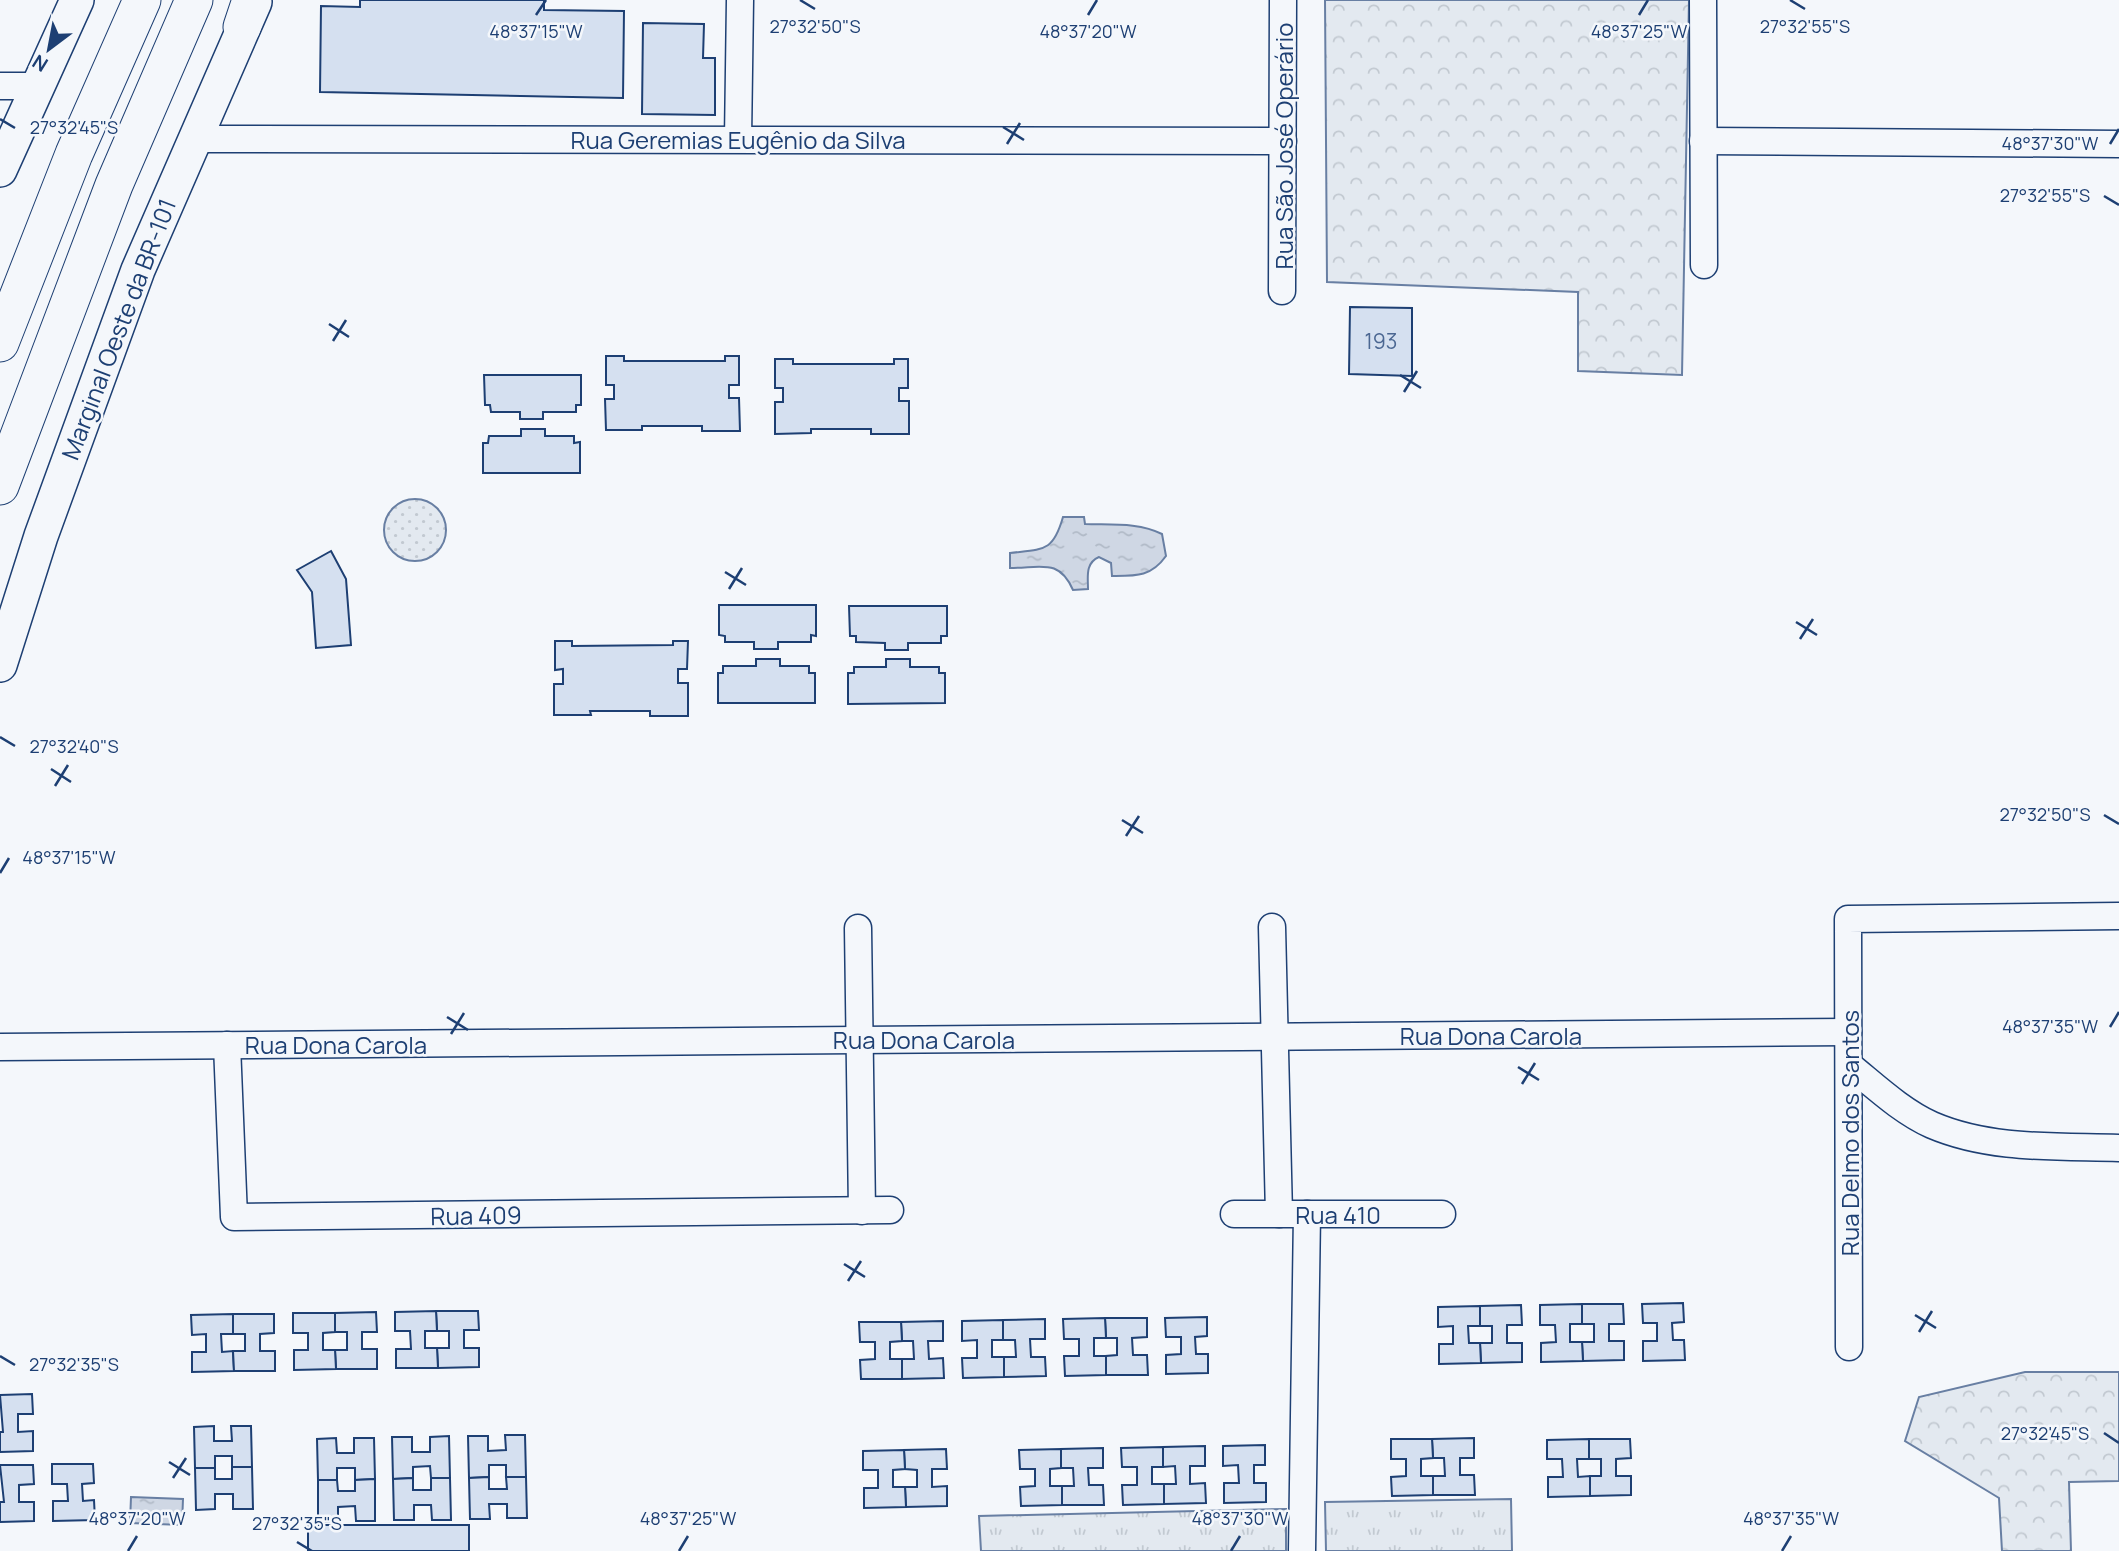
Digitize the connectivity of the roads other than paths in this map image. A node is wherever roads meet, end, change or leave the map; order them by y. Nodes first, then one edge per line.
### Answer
1 (77, 0) edge
2 (142, 0) edge
3 (194, 0) edge
4 (740, 0) edge
5 (1283, 0) edge
6 (1703, 0) edge
7 (249, 9) edge
8 (0, 86) edge
9 (37, 86) junction
10 (193, 139) junction
11 (738, 139) junction
12 (1283, 141) junction
13 (1703, 141) junction
14 (2119, 145) edge
15 (74, 153) junction
16 (0, 170) edge
17 (1704, 265) dead end
18 (0, 280) edge
19 (1282, 291) dead end
20 (0, 343) edge
21 (0, 486) edge
22 (0, 665) edge
23 (2119, 916) edge
24 (1272, 927) dead end
25 (858, 928) dead end
26 (1848, 1032) junction
27 (1275, 1036) junction
28 (859, 1040) junction
29 (227, 1045) junction
30 (0, 1047) edge
31 (1849, 1065) junction
32 (2119, 1148) edge
33 (890, 1210) dead end
34 (862, 1211) junction
35 (1234, 1214) dead end
36 (1279, 1214) junction
37 (1307, 1214) junction
38 (1443, 1214) dead end
39 (1849, 1347) dead end
40 (1302, 1551) edge

1 - 9 main road
2 - 15 highway
3 - 21 highway
4 - 11 street
5 - 12 street, Rua São José Operário
6 - 13 street
7 - 10 main road, Marginal Oeste da BR-101
8 - 9 street
9 - 16 main road
10 - 11 street, Rua Geremias Eugênio da Silva
10 - 22 main road, Marginal Oeste da BR-101
11 - 12 street, Rua Geremias Eugênio da Silva
12 - 19 street, Rua São José Operário
13 - 14 street
13 - 17 street
15 - 18 highway
15 - 20 highway
23 - 26 street, Rua Delmo dos Santos
24 - 27 street
25 - 28 street
26 - 27 street, Rua Dona Carola
26 - 31 street, Rua Delmo dos Santos
27 - 28 street, Rua Dona Carola
27 - 36 street
28 - 29 street, Rua Dona Carola
28 - 34 street
29 - 30 street, Rua Dona Carola
29 - 34 street, Rua 409
31 - 32 street
31 - 39 street, Rua Delmo dos Santos
33 - 34 street, Rua 409
35 - 36 street, Rua 410
36 - 37 street, Rua 410
37 - 38 street, Rua 410
37 - 40 street

